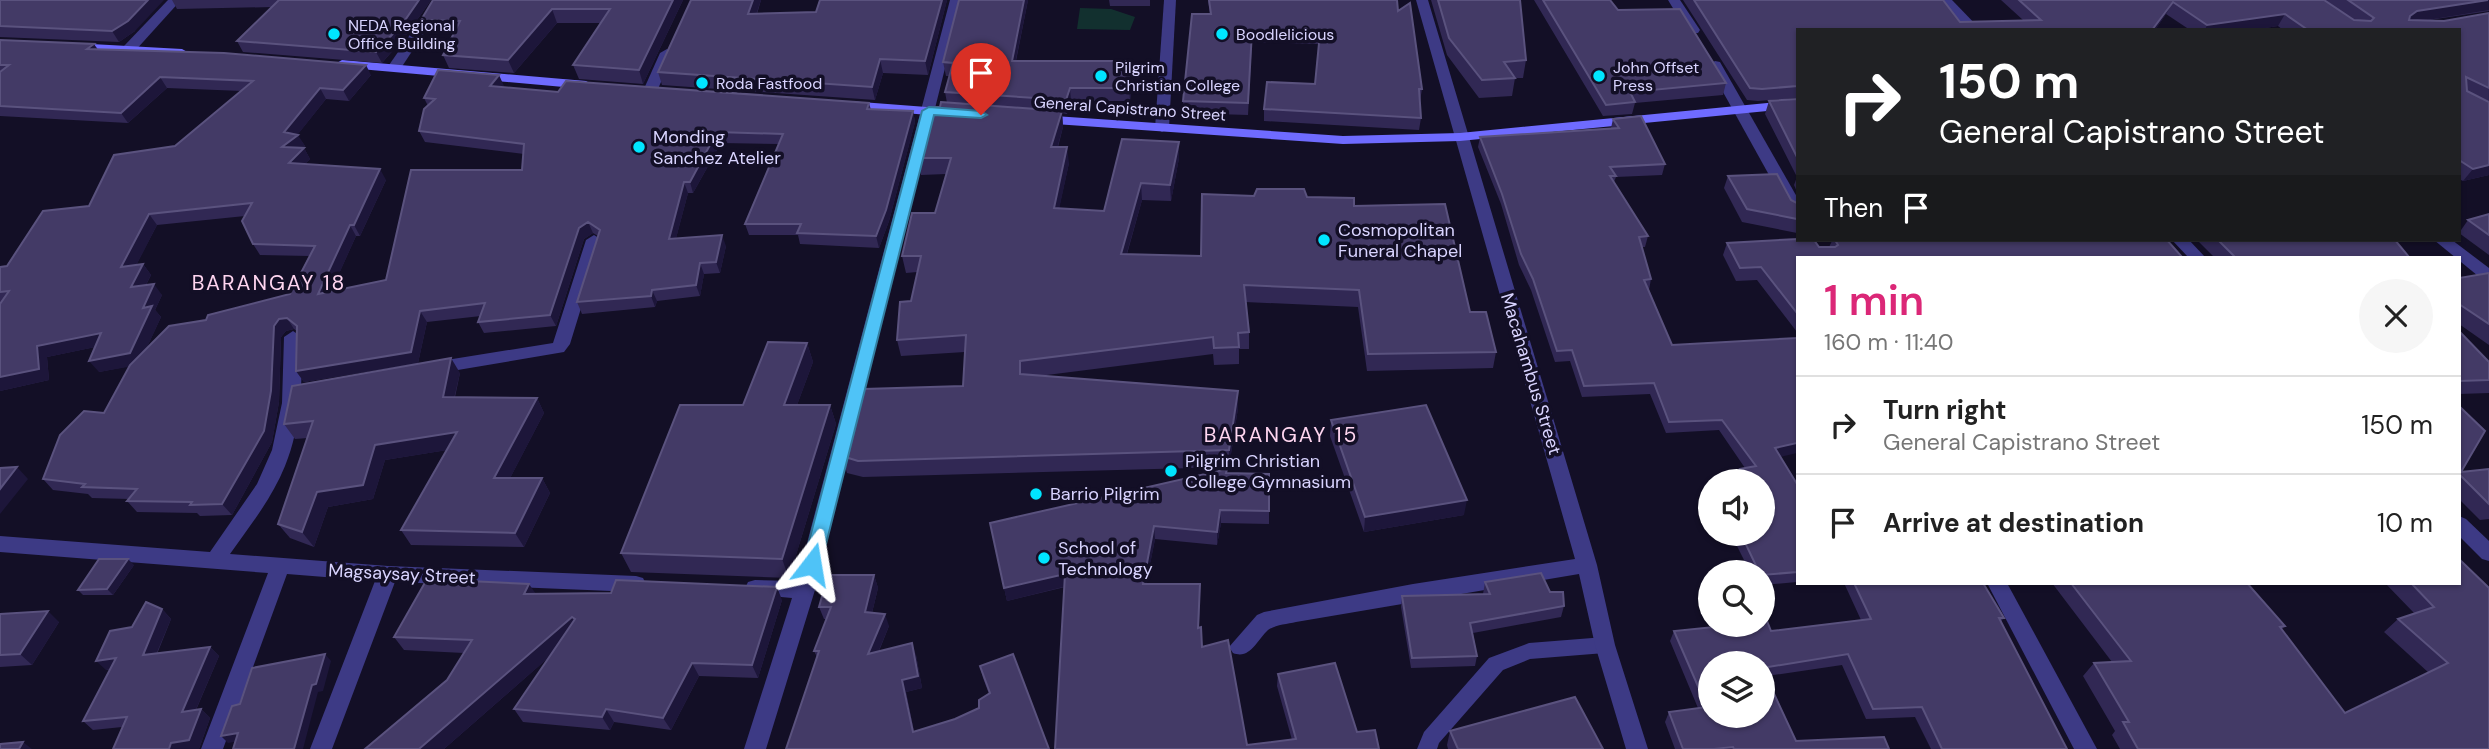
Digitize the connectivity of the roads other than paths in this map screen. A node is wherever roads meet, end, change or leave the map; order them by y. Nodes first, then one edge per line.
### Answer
1 (175, 0) edge
2 (440, 0) edge
3 (956, 0) edge
4 (1170, 0) edge
5 (1422, 0) edge
6 (1674, 0) edge
7 (1945, 0) edge
8 (1973, 28) edge
9 (64, 46) edge
10 (671, 46) edge
11 (129, 49) junction
12 (195, 54) edge
13 (328, 63) edge
14 (394, 68) junction
15 (596, 86) edge
16 (650, 91) edge
17 (831, 104) edge
18 (1796, 104) edge
19 (929, 111) junction
20 (1743, 111) junction
21 (970, 114) edge
22 (1025, 118) edge
23 (1163, 128) junction
24 (1460, 138) junction
25 (1796, 209) edge
26 (594, 240) edge
27 (2182, 242) edge
28 (2445, 242) edge
29 (2196, 256) edge
30 (2489, 276) edge
31 (293, 337) edge
32 (423, 370) edge
33 (2461, 526) edge
34 (0, 544) edge
35 (2489, 553) edge
36 (214, 562) junction
37 (1587, 565) junction
38 (280, 567) junction
39 (388, 574) junction
40 (652, 584) edge
41 (1998, 585) edge
42 (736, 587) edge
43 (805, 590) junction
44 (1605, 645) junction
45 (1240, 646) dead end
46 (212, 749) edge
47 (321, 749) edge
48 (755, 749) edge
49 (1427, 749) edge
50 (1637, 749) edge
51 (2086, 749) edge

1 - 11 street
2 - 14 street
3 - 19 street
4 - 23 street
5 - 24 street, Macahambus Street
6 - 20 street
7 - 8 street
9 - 11 main road
10 - 16 street
11 - 12 main road
13 - 14 main road
14 - 15 main road
17 - 19 main road
18 - 20 main road, General Capistrano Street
19 - 21 main road
19 - 43 street
20 - 24 main road, General Capistrano Street
20 - 25 street
22 - 23 main road, General Capistrano Street
23 - 24 main road, General Capistrano Street
24 - 37 street, Macahambus Street
26 - 32 street
27 - 29 street
28 - 30 street
31 - 36 street
33 - 35 street
34 - 36 street, Magsaysay Street
36 - 38 street, Magsaysay Street
37 - 44 street, Macahambus Street
37 - 45 street
38 - 39 street, Magsaysay Street
38 - 46 street
39 - 40 street, Magsaysay Street
39 - 47 street
41 - 51 street
42 - 43 street
43 - 48 street
44 - 49 lane
44 - 50 street, Macahambus Street

